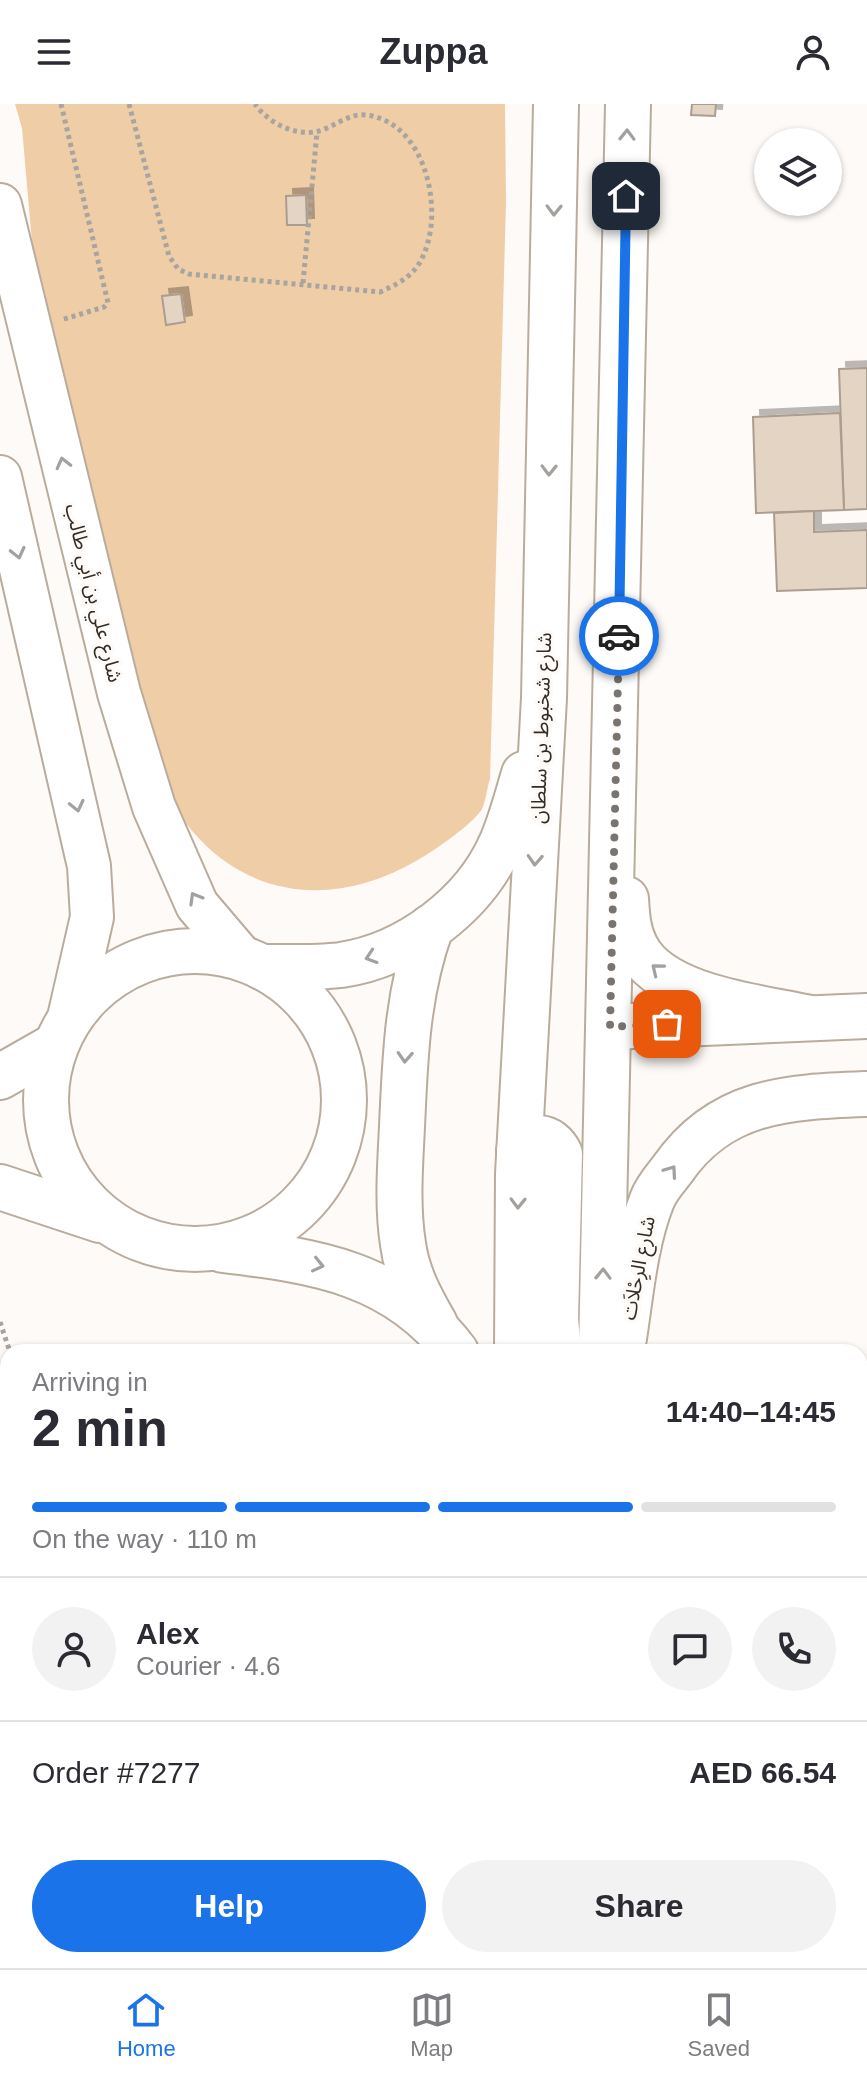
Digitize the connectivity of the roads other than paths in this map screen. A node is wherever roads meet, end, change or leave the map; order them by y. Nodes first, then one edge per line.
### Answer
1 (556, 104) edge
2 (628, 104) edge
3 (0, 205) edge
4 (0, 477) edge
5 (544, 698) junction
6 (617, 745) junction
7 (431, 927) junction
8 (252, 963) junction
9 (867, 1016) edge
10 (810, 1018) junction
11 (610, 1027) junction
12 (62, 1033) junction
13 (0, 1077) edge
14 (867, 1094) edge
15 (519, 1151) junction
16 (0, 1187) edge
17 (111, 1224) junction
18 (213, 1249) junction
19 (446, 1338) edge
20 (517, 1344) edge
21 (558, 1344) edge
22 (601, 1344) edge
23 (623, 1344) edge

1 -> 5 main road, شارع شخبوط بن سلطان
6 -> 2 main road
8 -> 3 main road, شارع علي بن أبي طالب
4 -> 12 main road
5 - 7 main road
5 -> 15 main road, شارع شخبوط بن سلطان
10 -> 6 main road
6 - 11 main road
7 -> 8 main road
7 -> 19 main road
8 - 12 main road
8 - 18 main road
9 - 10 main road
10 - 11 main road
22 -> 11 main road
12 - 13 main road
12 - 17 main road
23 -> 14 main road, شارع الرِحْلاَت
15 -> 20 main road, شارع شخبوط بن سلطان
15 - 21 main road
16 - 17 main road
17 - 18 main road
18 -> 19 main road

